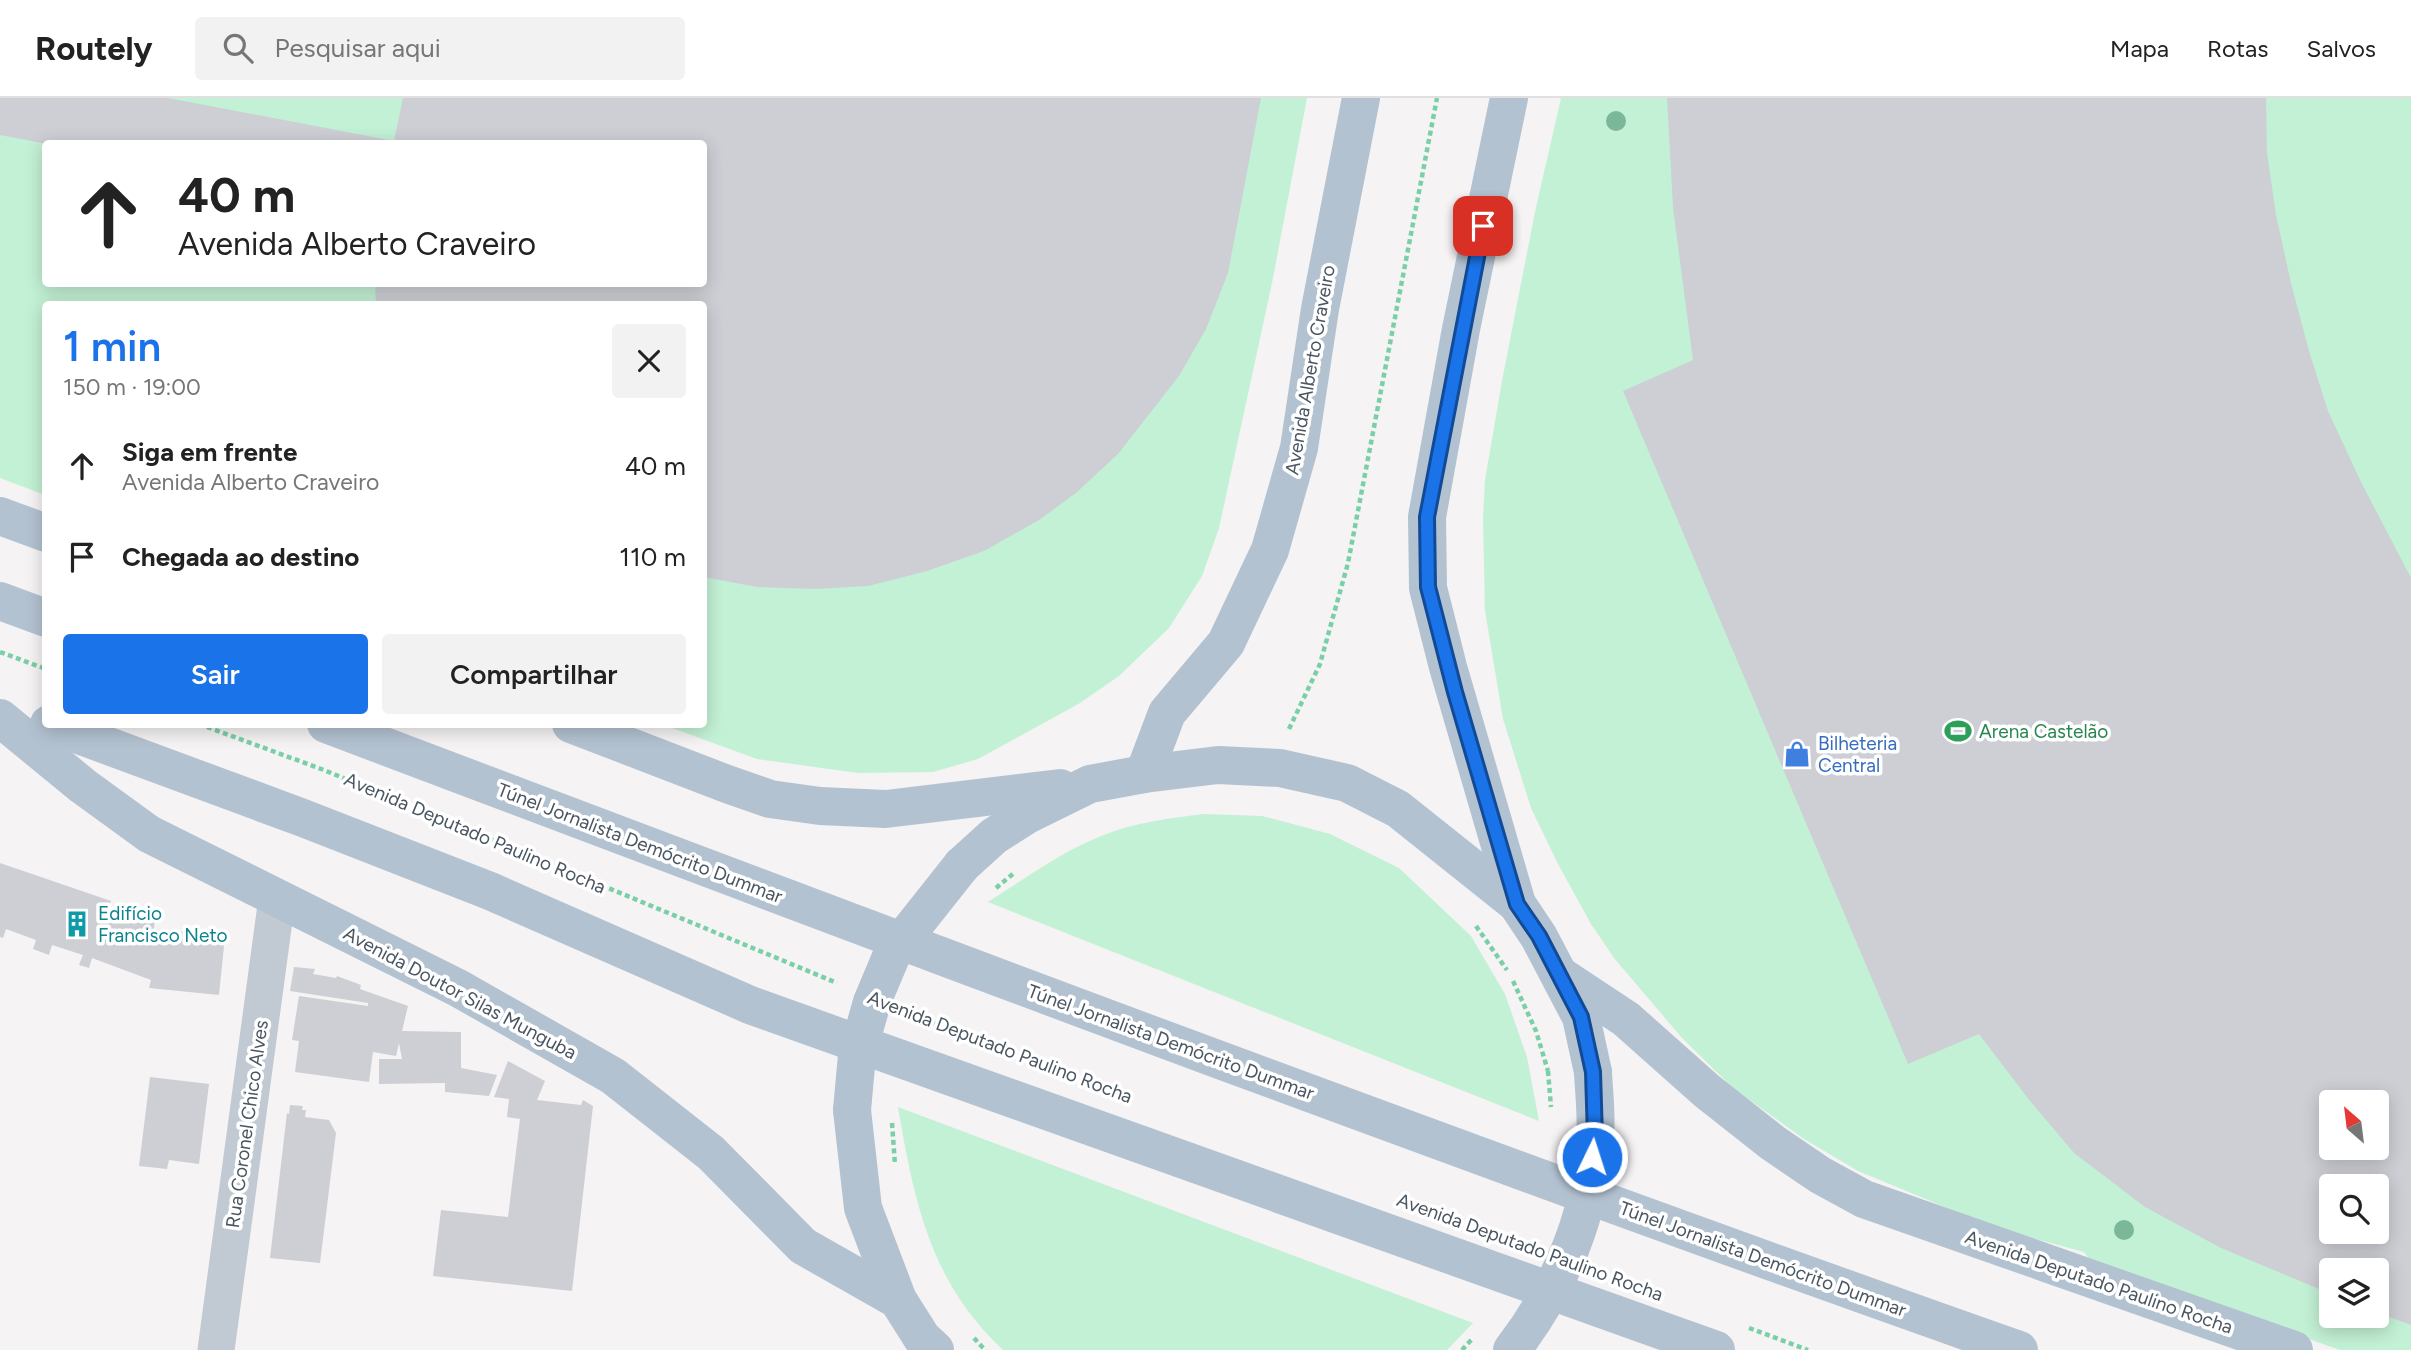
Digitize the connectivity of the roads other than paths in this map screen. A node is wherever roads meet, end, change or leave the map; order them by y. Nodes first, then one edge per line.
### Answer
1 (1361, 98) edge
2 (1509, 98) edge
3 (0, 516) edge
4 (42, 532) edge
5 (0, 601) edge
6 (42, 617) edge
7 (0, 706) edge
8 (0, 718) edge
9 (42, 722) edge
10 (58, 728) edge
11 (337, 728) edge
12 (580, 728) edge
13 (1144, 774) junction
14 (1090, 785) junction
15 (277, 898) junction
16 (1517, 904) junction
17 (1561, 976) junction
18 (898, 1300) junction
19 (1730, 1338) edge
20 (927, 1346) edge
21 (216, 1350) edge
22 (1512, 1350) edge
23 (2020, 1350) edge
24 (2294, 1350) edge

1 - 13 main road, Avenida Alberto Craveiro
2 - 16 main road
3 - 4 main road
5 - 6 main road
7 - 9 main road
8 - 15 main road, Avenida Doutor Silas Munguba
10 - 19 main road
11 - 23 main road, Túnel Jornalista Demócrito Dummar
12 - 14 main road
13 - 14 main road
13 - 16 main road
14 - 18 main road, bridge
15 - 18 main road, Avenida Doutor Silas Munguba
15 - 21 street, Rua Coronel Chico Alves
16 - 17 main road
17 - 22 main road, bridge
17 - 24 main road, Avenida Deputado Paulino Rocha
18 - 20 main road

